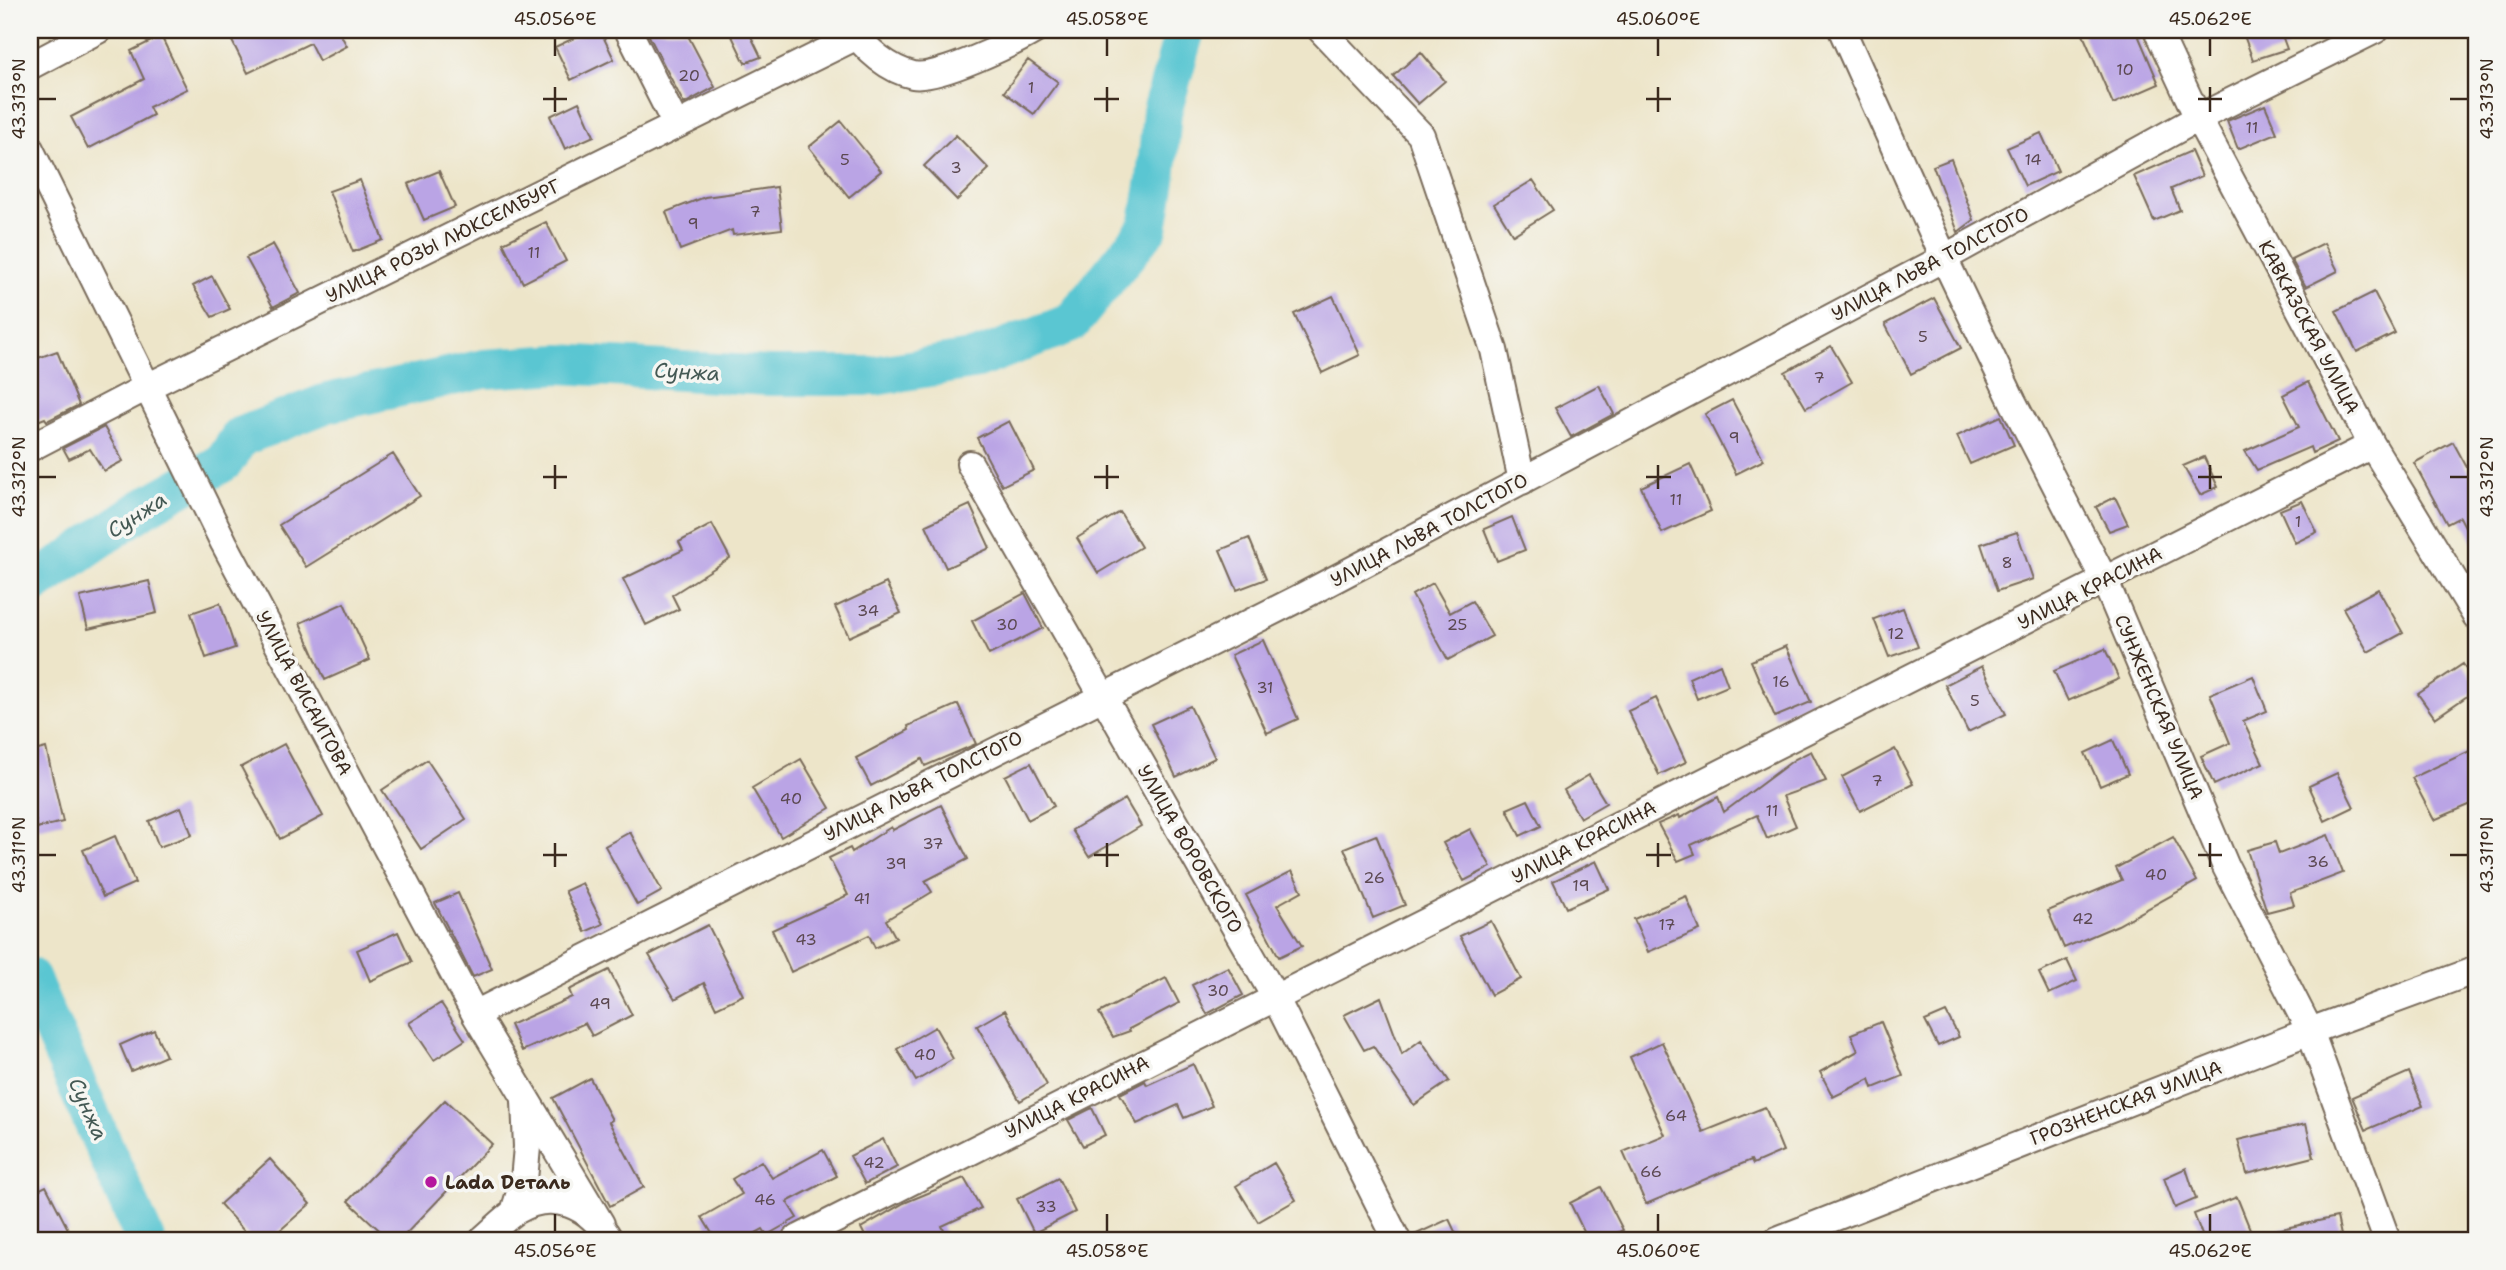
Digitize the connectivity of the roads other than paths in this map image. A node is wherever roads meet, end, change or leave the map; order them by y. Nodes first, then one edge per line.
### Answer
1 (98, 30) edge
2 (628, 30) edge
3 (1035, 30) edge
4 (1321, 30) edge
5 (1842, 30) edge
6 (2157, 30) edge
7 (2375, 30) edge
8 (855, 33) edge
9 (30, 66) edge
10 (2198, 118) junction
11 (676, 125) junction
12 (30, 149) edge
13 (1944, 258) junction
14 (147, 387) junction
15 (2372, 445) junction
16 (30, 448) edge
17 (970, 464) dead end
18 (1522, 481) junction
19 (2105, 581) junction
20 (2476, 615) edge
21 (1102, 696) junction
22 (2476, 970) edge
23 (1275, 997) junction
24 (475, 1014) junction
25 (2310, 1031) junction
26 (525, 1099) junction
27 (497, 1229) edge
28 (605, 1232) edge
29 (795, 1240) edge
30 (1397, 1240) edge
31 (1777, 1240) edge
32 (2387, 1240) edge

1 - 9 street
2 - 11 street
3 - 8 street
4 - 18 street
5 - 13 street, СУНЖЕНСКАЯ УЛИЦА
6 - 10 street, КАВКАЗСКАЯ УЛИЦА
7 - 10 street, УЛИЦА ЛЬВА ТОЛСТОГО
8 - 11 street, УЛИЦА РОЗЫ ЛЮКСЕМБУРГ
10 - 13 street, УЛИЦА ЛЬВА ТОЛСТОГО
10 - 15 street, КАВКАЗСКАЯ УЛИЦА
11 - 14 street, УЛИЦА РОЗЫ ЛЮКСЕМБУРГ
12 - 14 street, УЛИЦА ВИСАИТОВА
13 - 18 street, УЛИЦА ЛЬВА ТОЛСТОГО
13 - 19 street, СУНЖЕНСКАЯ УЛИЦА
14 - 16 street, УЛИЦА РОЗЫ ЛЮКСЕМБУРГ
14 - 24 street, УЛИЦА ВИСАИТОВА
15 - 19 street, УЛИЦА КРАСИНА
15 - 20 street, КАВКАЗСКАЯ УЛИЦА
17 - 21 street, УЛИЦА ВОРОВСКОГО
18 - 21 street, УЛИЦА ЛЬВА ТОЛСТОГО
19 - 23 street, УЛИЦА КРАСИНА
19 - 25 street, СУНЖЕНСКАЯ УЛИЦА
21 - 23 street, УЛИЦА ВОРОВСКОГО
21 - 24 street, УЛИЦА ЛЬВА ТОЛСТОГО
22 - 25 street, ГРОЗНЕНСКАЯ УЛИЦА
23 - 29 street, УЛИЦА КРАСИНА
23 - 30 street, УЛИЦА ВОРОВСКОГО
24 - 26 street, УЛИЦА ВИСАИТОВА
25 - 31 street, ГРОЗНЕНСКАЯ УЛИЦА
25 - 32 street, СУНЖЕНСКАЯ УЛИЦА
26 - 27 street
26 - 28 street, УЛИЦА ВИСАИТОВА
27 - 28 street

